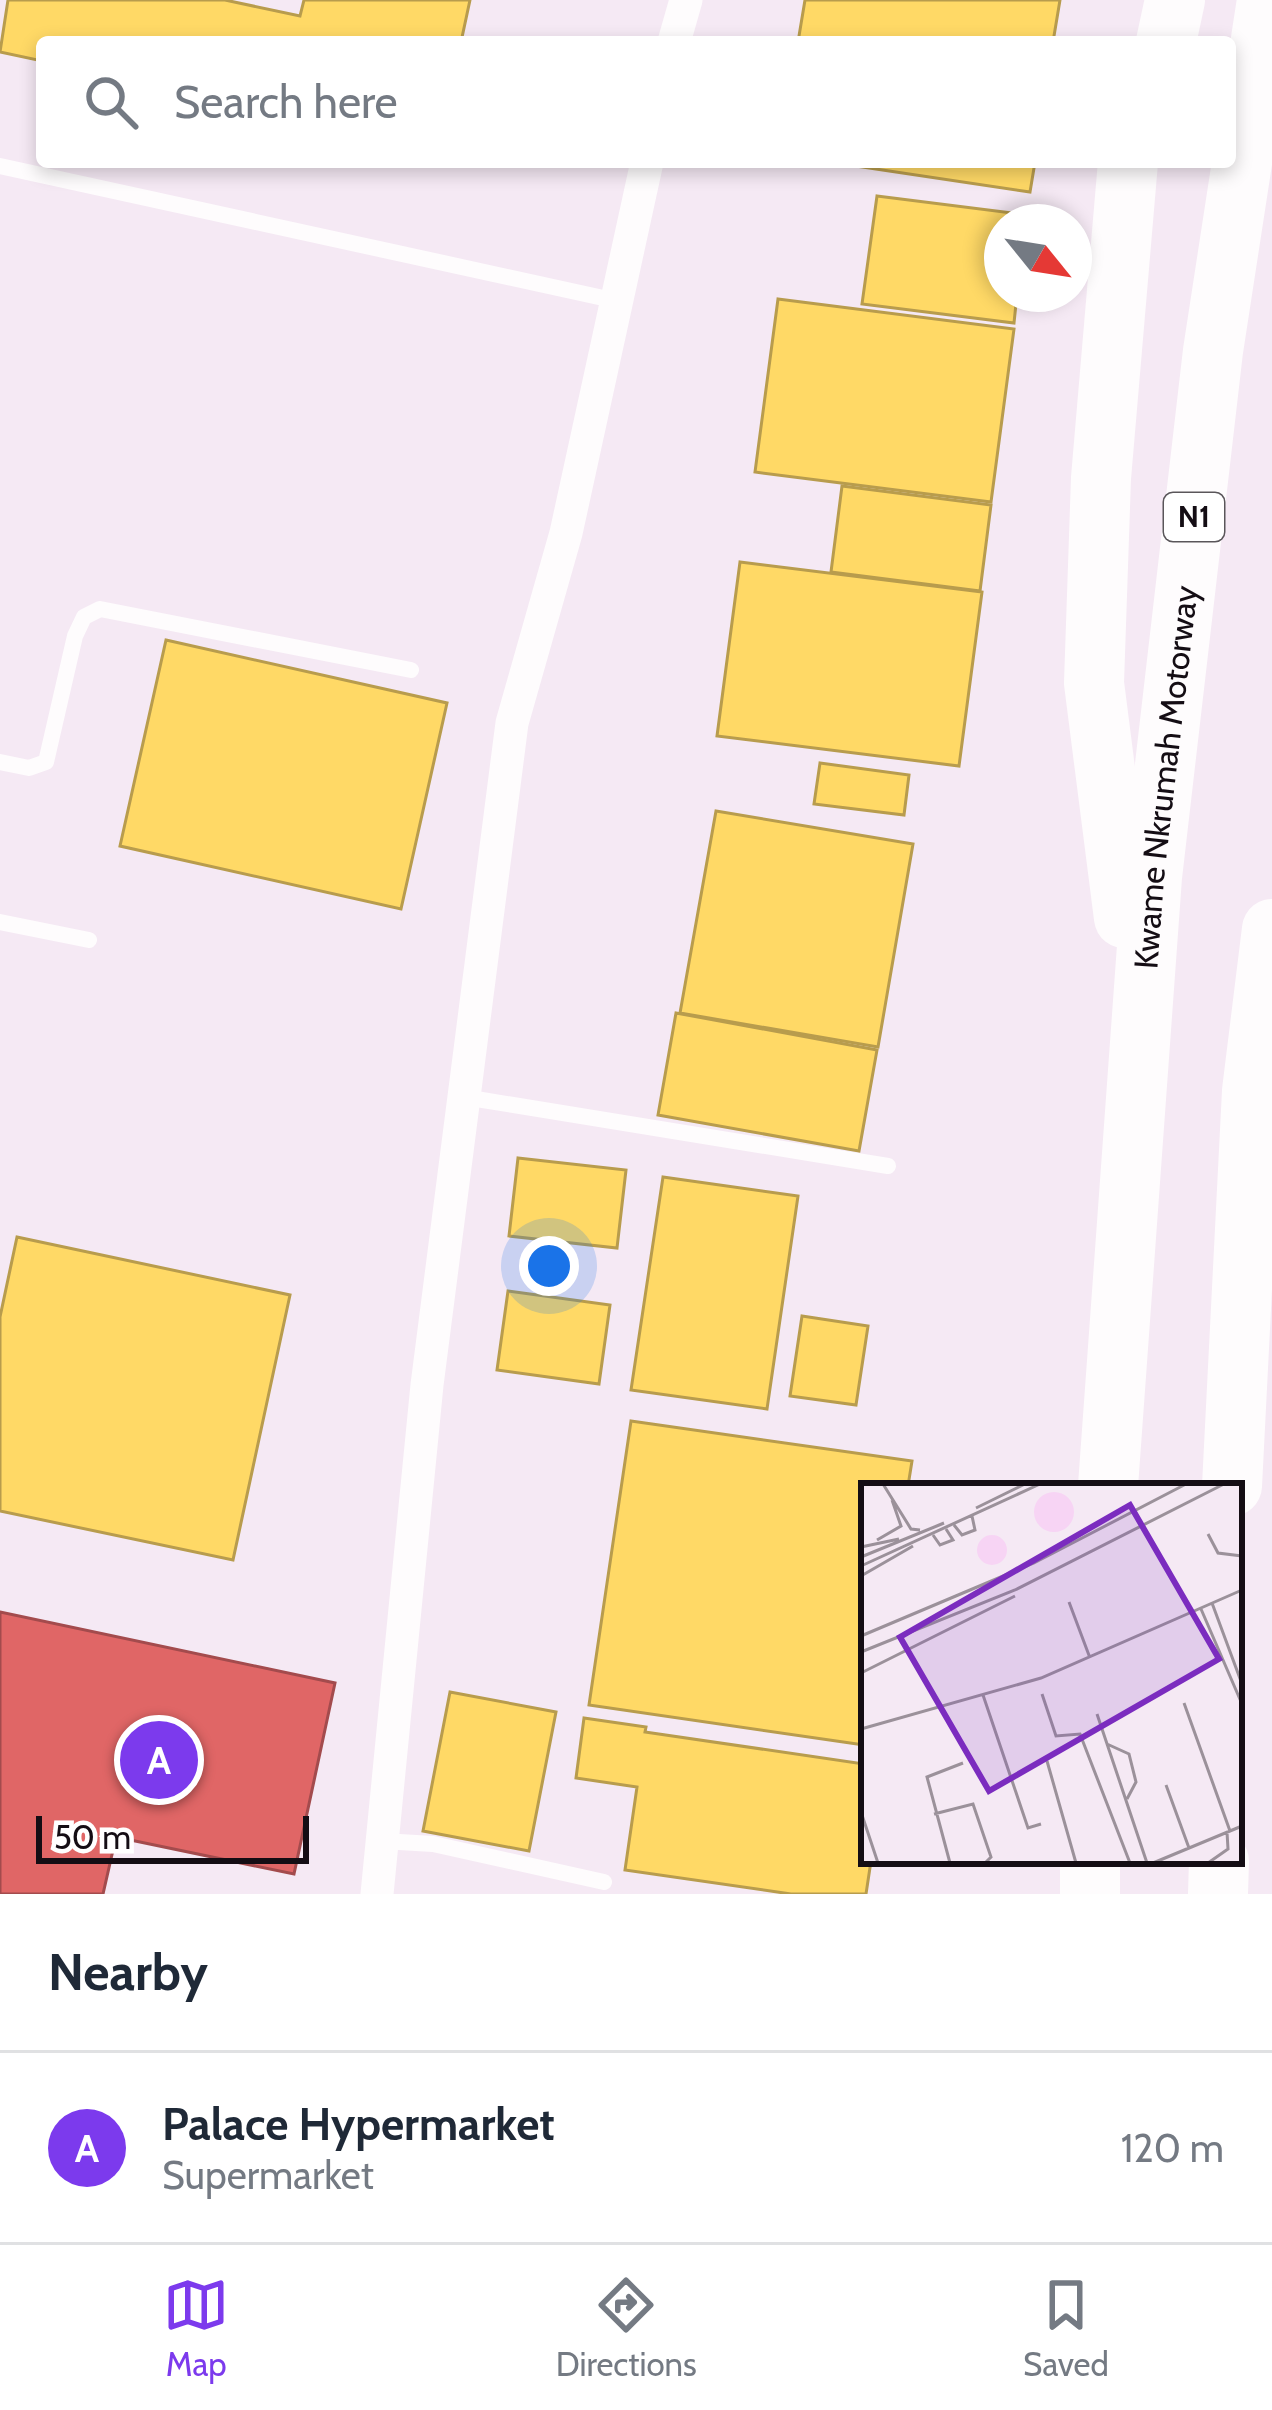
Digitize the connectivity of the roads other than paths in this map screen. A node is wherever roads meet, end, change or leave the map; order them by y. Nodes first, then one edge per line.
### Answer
1 (686, 0) edge
2 (1143, 0) edge
3 (1175, 0) edge
4 (1267, 0) edge
5 (676, 36) edge
6 (1140, 36) edge
7 (1167, 36) edge
8 (0, 166) edge
9 (646, 168) edge
10 (1127, 168) edge
11 (1141, 168) edge
12 (1118, 280) junction
13 (616, 301) junction
14 (410, 670) dead end
15 (0, 762) edge
16 (0, 922) edge
17 (1272, 929) edge
18 (89, 940) dead end
19 (1140, 1037) junction
20 (464, 1097) junction
21 (888, 1166) dead end
22 (1108, 1483) edge
23 (1232, 1483) edge
24 (382, 1841) junction
25 (1219, 1864) edge
26 (604, 1882) dead end
27 (376, 1894) edge
28 (1218, 1894) edge

1 - 5 street
2 - 6 highway
3 - 7 highway
4 - 19 highway, Kwame Nkrumah Motorway / N1
8 - 13 lane
9 - 13 street
10 - 12 highway
11 - 12 highway
12 - 19 highway
13 - 20 street
14 - 15 lane
16 - 18 lane
17 - 23 highway
19 - 22 highway, Kwame Nkrumah Motorway / N1
20 - 21 lane
20 - 24 street
24 - 26 lane
24 - 27 street
25 - 28 highway

